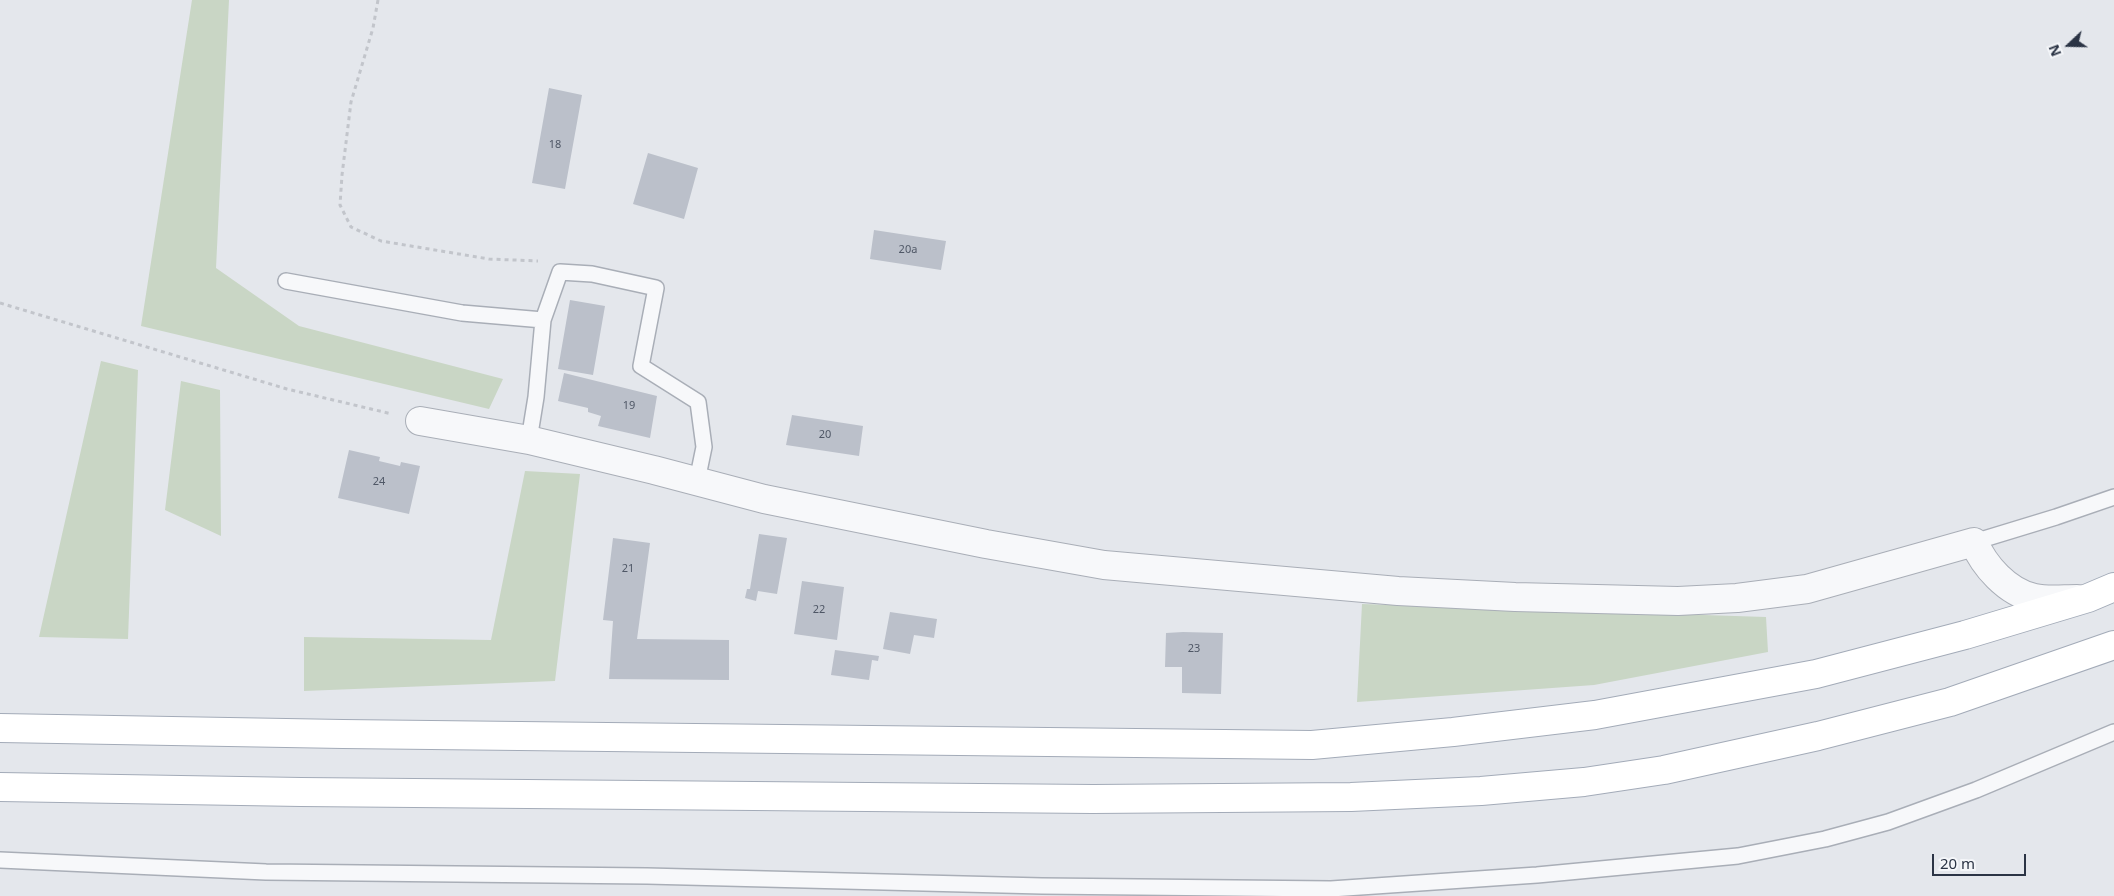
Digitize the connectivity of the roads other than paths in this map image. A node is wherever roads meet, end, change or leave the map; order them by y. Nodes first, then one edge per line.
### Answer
1 (286, 280) dead end
2 (543, 320) junction
3 (420, 421) road end
4 (529, 440) junction
5 (697, 481) junction
6 (2114, 497) edge
7 (1974, 542) junction
8 (2114, 587) edge
9 (2088, 598) junction
10 (2114, 646) edge
11 (0, 728) edge
12 (2114, 732) edge
13 (0, 787) edge
14 (0, 860) edge

1 - 2 lane
2 - 4 lane
2 - 5 lane
3 - 4 street
4 - 5 street
5 - 7 street
6 - 7 lane
7 - 9 street
8 - 9 main road
9 - 11 main road
10 - 13 main road
12 - 14 lane

